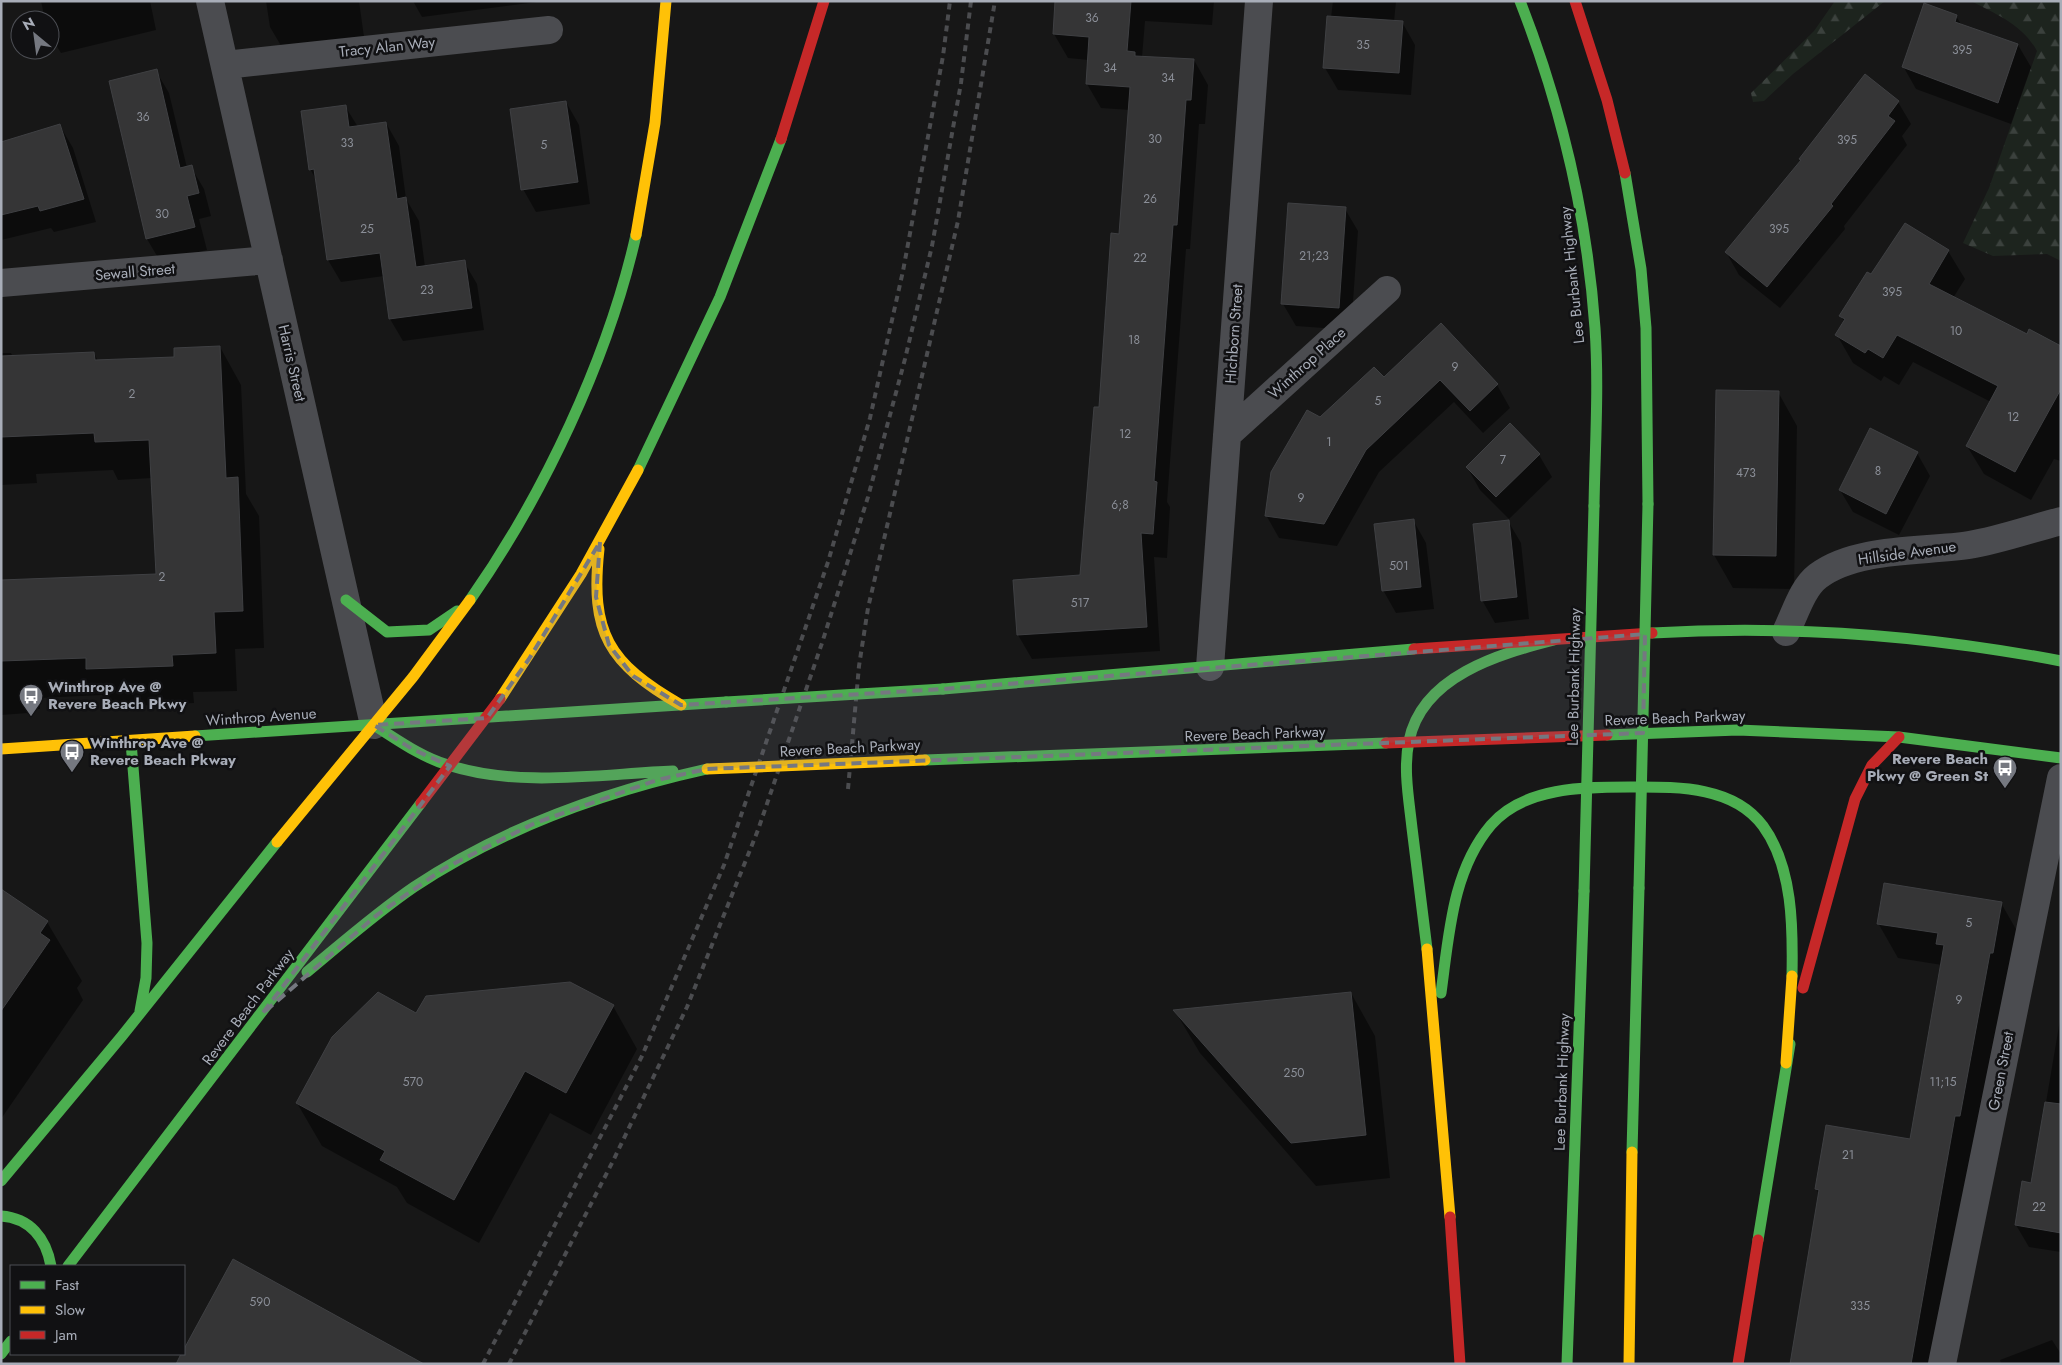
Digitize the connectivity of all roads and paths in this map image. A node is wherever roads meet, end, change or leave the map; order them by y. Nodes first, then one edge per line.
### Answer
1 (210, 1) edge
2 (666, 1) edge
3 (824, 1) edge
4 (1258, 1) edge
5 (1520, 1) edge
6 (1575, 1) edge
7 (549, 30) dead end
8 (225, 65) junction
9 (269, 260) junction
10 (1, 283) edge
11 (1387, 290) dead end
12 (1227, 435) junction
13 (2061, 521) edge
14 (600, 542) junction
15 (346, 600) junction
16 (466, 605) junction
17 (1786, 632) junction
18 (1554, 640) junction
19 (2061, 661) edge
20 (1210, 667) junction
21 (680, 705) junction
22 (486, 718) junction
23 (374, 725) junction
24 (1898, 737) junction
25 (131, 742) junction
26 (1408, 744) junction
27 (1, 749) edge
28 (2061, 758) edge
29 (450, 766) junction
30 (707, 769) junction
31 (2061, 778) edge
32 (139, 1014) junction
33 (262, 1014) junction
34 (1435, 1029) junction
35 (1786, 1063) junction
36 (1, 1181) edge
37 (1, 1216) edge
38 (51, 1265) edge
39 (69, 1265) edge
40 (10, 1342) edge
41 (1, 1354) edge
42 (1460, 1364) edge
43 (1567, 1364) edge
44 (1629, 1364) edge
45 (1738, 1364) edge
46 (1942, 1364) edge

1 - 8 street, Harris Street
2 - 16 main road
3 - 14 main road
4 - 12 street, Hichborn Street
5 - 43 main road, Lee Burbank Highway, bridge
6 - 44 main road, bridge
7 - 8 street, Tracy Alan Way
8 - 9 street, Harris Street
9 - 10 street, Sewall Street
9 - 15 street, Harris Street
11 - 12 street, Winthrop Place
12 - 20 street, Hichborn Street
13 - 17 street, Hillside Avenue
14 - 21 main road
14 - 22 main road, Revere Beach Parkway
15 - 16 main road
15 - 23 street, Harris Street
16 - 23 main road
17 - 18 main road
17 - 19 main road
18 - 20 main road
18 - 26 main road
20 - 21 main road, bridge
21 - 22 main road
22 - 23 main road
22 - 29 main road, Revere Beach Parkway
23 - 25 main road, Winthrop Avenue
23 - 29 main road, Revere Beach Parkway
23 - 32 main road
24 - 26 main road, Revere Beach Parkway
24 - 28 main road, Revere Beach Parkway
24 - 35 main road
25 - 27 main road, Winthrop Avenue
25 - 32 main road
26 - 30 main road, Revere Beach Parkway, bridge
26 - 34 main road
29 - 30 main road, Revere Beach Parkway
29 - 33 main road, Revere Beach Parkway
30 - 33 main road
31 - 46 street, Green Street
32 - 36 main road
33 - 39 main road, Revere Beach Parkway
34 - 35 main road
34 - 42 main road
35 - 45 main road
37 - 38 main road
40 - 41 main road

